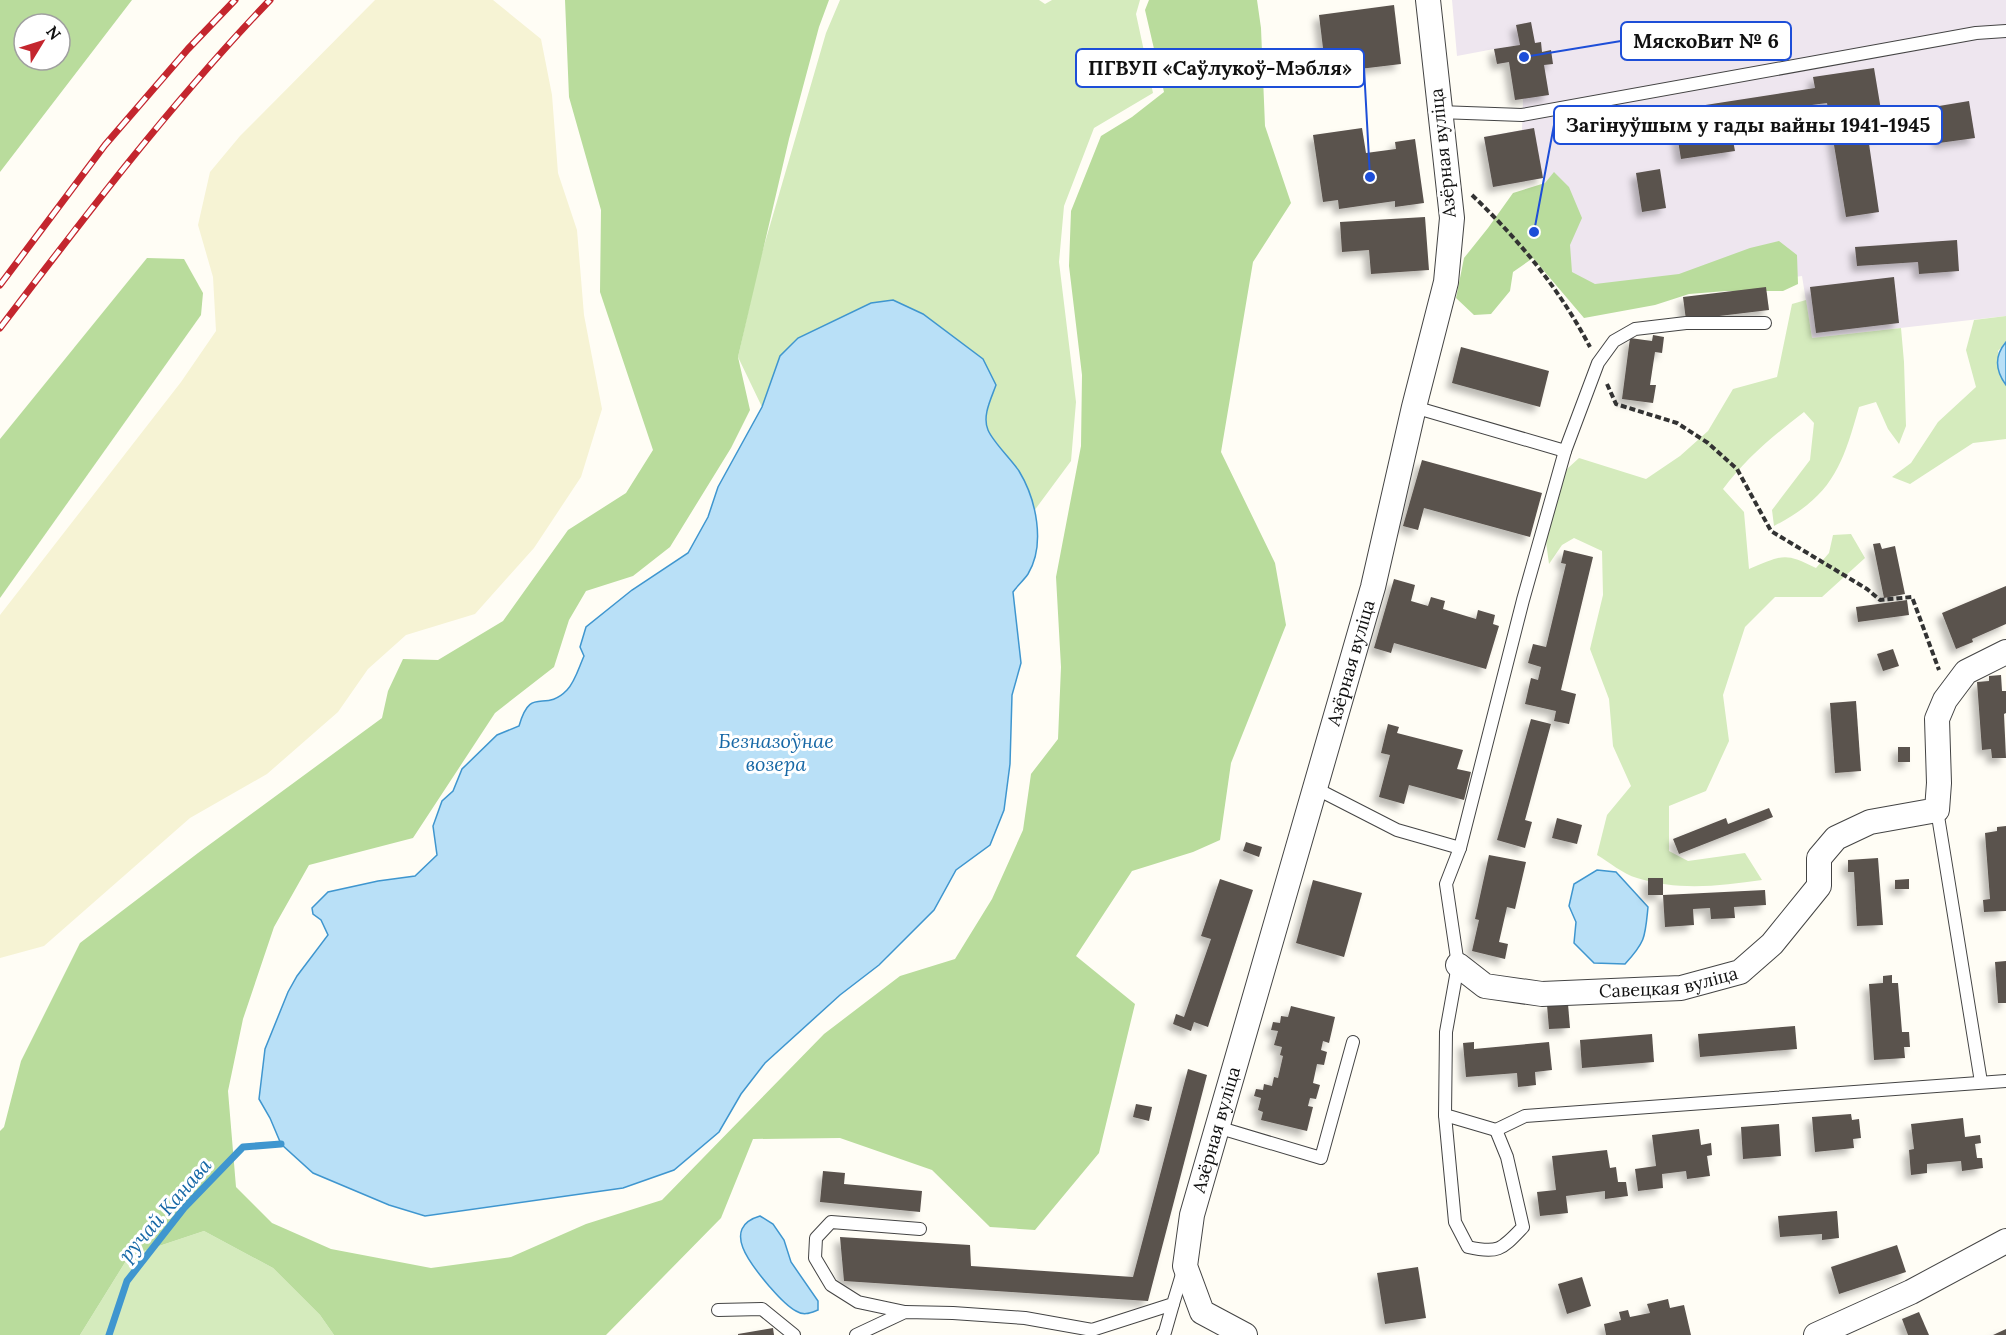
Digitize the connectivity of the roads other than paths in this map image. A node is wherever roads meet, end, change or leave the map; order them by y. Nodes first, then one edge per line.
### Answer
1 (1428, 0) edge
2 (2006, 31) edge
3 (1439, 112) junction
4 (1765, 323) dead end
5 (1414, 407) junction
6 (1565, 451) junction
7 (2006, 652) edge
8 (1315, 788) junction
9 (1937, 810) junction
10 (1460, 848) junction
11 (1458, 965) junction
12 (1353, 1042) dead end
13 (1981, 1082) junction
14 (2006, 1082) edge
15 (1446, 1116) junction
16 (1217, 1127) junction
17 (1496, 1130) junction
18 (920, 1229) dead end
19 (2006, 1241) edge
20 (1185, 1266) junction
21 (1173, 1304) junction
22 (718, 1310) dead end
23 (905, 1312) junction
24 (1086, 1333) edge
25 (794, 1335) edge
26 (856, 1335) edge
27 (1163, 1335) edge
28 (1245, 1335) edge
29 (1816, 1335) edge

1 - 3 street, Азёрная вуліца
2 - 3 lane
3 - 5 street, Азёрная вуліца
4 - 6 lane
5 - 6 lane
5 - 8 street, Азёрная вуліца
6 - 10 lane
7 - 9 street
8 - 10 lane
8 - 16 street, Азёрная вуліца
9 - 11 street, Савецкая вуліца
9 - 13 lane
10 - 11 lane
11 - 15 lane
12 - 16 lane
13 - 14 lane
13 - 17 lane
15 - 17 lane
15 - 17 lane
16 - 20 street, Азёрная вуліца
18 - 23 lane
19 - 29 street
20 - 21 lane
20 - 28 street, Азёрная вуліца
21 - 24 lane
21 - 27 lane
22 - 25 lane
23 - 24 lane
23 - 26 lane

